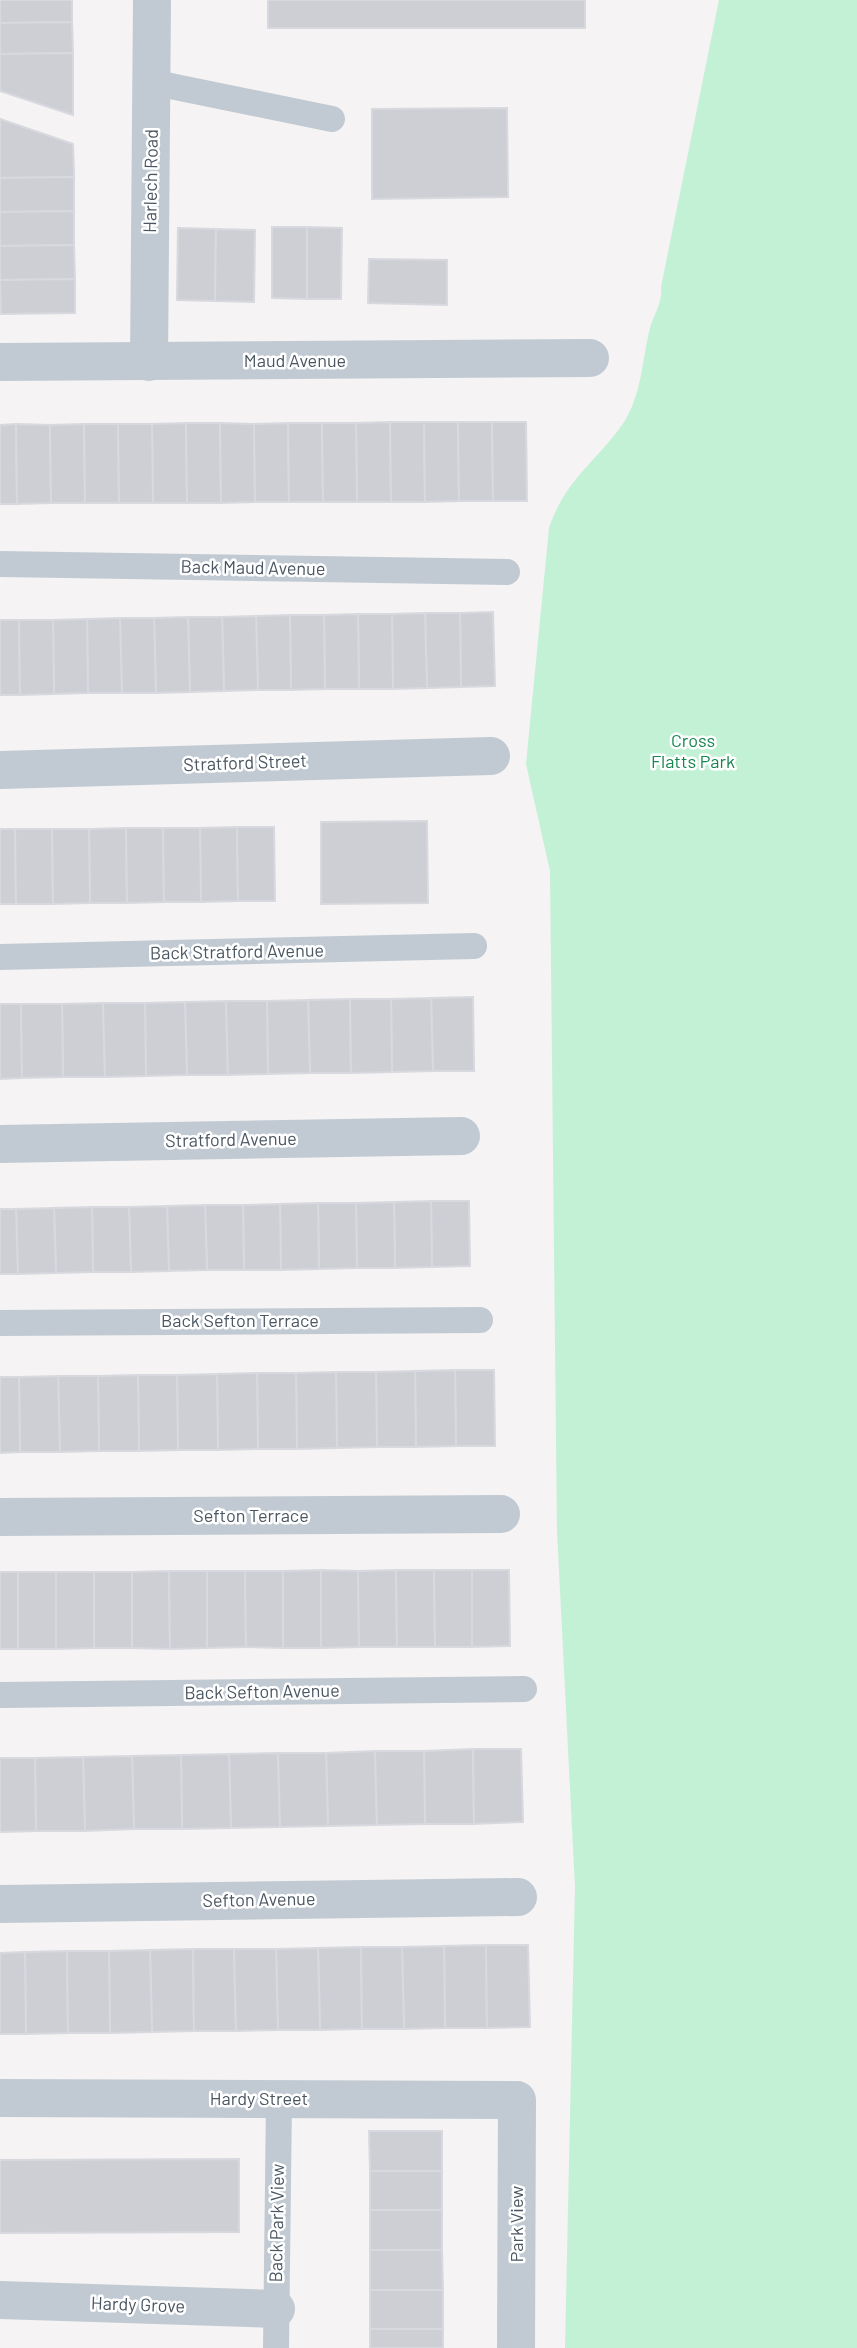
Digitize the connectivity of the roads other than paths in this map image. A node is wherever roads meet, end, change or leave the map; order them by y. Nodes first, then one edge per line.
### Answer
1 (152, 0) edge
2 (151, 82) junction
3 (332, 119) dead end
4 (590, 358) dead end
5 (0, 362) edge
6 (149, 362) junction
7 (0, 564) edge
8 (507, 572) dead end
9 (491, 756) dead end
10 (0, 770) edge
11 (474, 946) dead end
12 (0, 957) edge
13 (461, 1136) dead end
14 (0, 1144) edge
15 (480, 1320) dead end
16 (0, 1323) edge
17 (502, 1514) dead end
18 (0, 1517) edge
19 (524, 1689) dead end
20 (0, 1695) edge
21 (518, 1897) dead end
22 (0, 1904) edge
23 (0, 2098) edge
24 (279, 2099) junction
25 (517, 2100) joint
26 (0, 2300) edge
27 (276, 2309) junction
28 (276, 2348) edge
29 (516, 2348) edge

1 - 2 street, Harlech Road
2 - 3 lane
2 - 6 street, Harlech Road
4 - 6 street, Maud Avenue
5 - 6 street, Maud Avenue
7 - 8 lane, Back Maud Avenue
9 - 10 street, Stratford Street
11 - 12 lane, Back Stratford Avenue
13 - 14 street, Stratford Avenue
15 - 16 lane, Back Sefton Terrace
17 - 18 street, Sefton Terrace
19 - 20 lane, Back Sefton Avenue
21 - 22 street, Sefton Avenue
23 - 24 street, Hardy Street
24 - 25 street, Hardy Street
24 - 27 lane, Back Park View
25 - 29 street, Park View
26 - 27 street, Hardy Grove
27 - 28 lane, Back Park View

